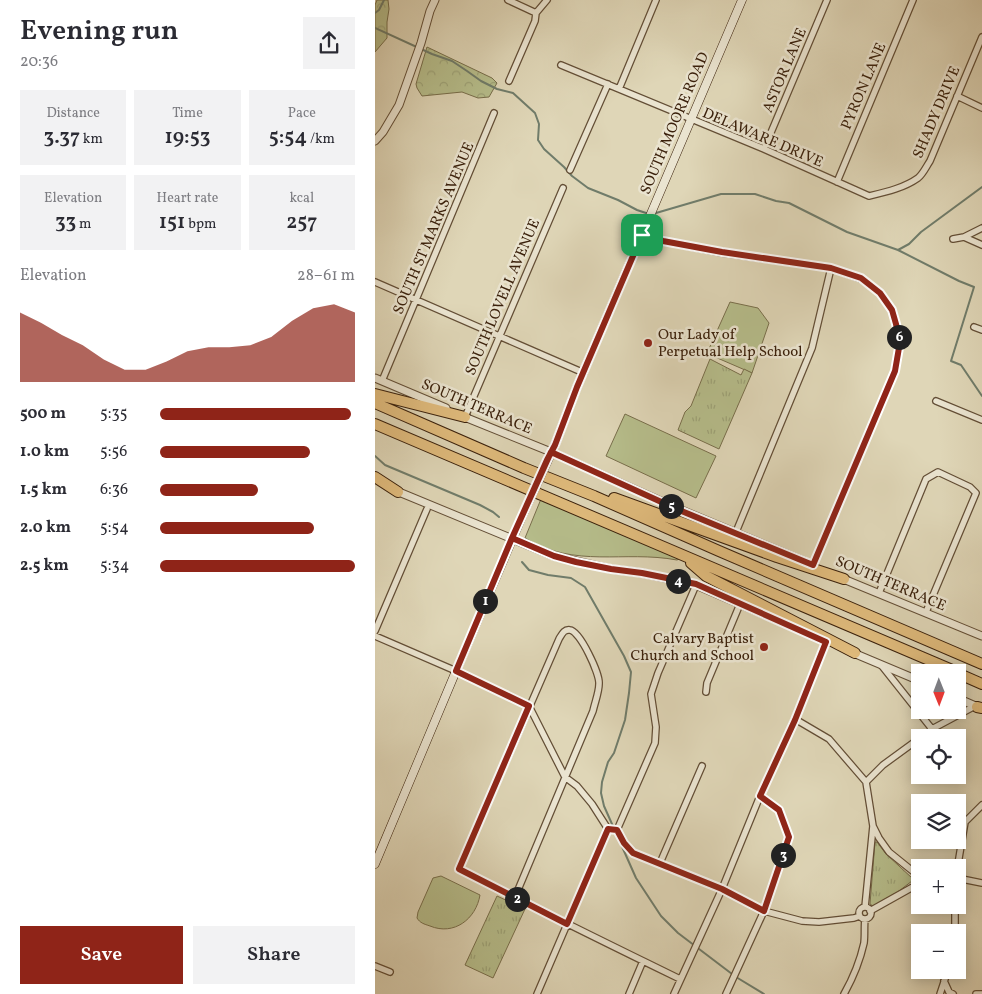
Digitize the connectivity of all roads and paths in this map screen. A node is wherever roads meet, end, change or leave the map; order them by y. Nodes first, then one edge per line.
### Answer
1 (435, 0) edge
2 (508, 0) edge
3 (547, 0) edge
4 (655, 0) edge
5 (742, 0) edge
6 (827, 0) edge
7 (913, 0) edge
8 (536, 13) junction
9 (982, 36) edge
10 (561, 65) dead end
11 (509, 81) dead end
12 (607, 84) junction
13 (619, 89) junction
14 (957, 96) junction
15 (982, 108) edge
16 (494, 113) dead end
17 (691, 120) junction
18 (375, 142) edge
19 (764, 150) junction
20 (570, 170) dead end
21 (837, 182) junction
22 (901, 187) joint
23 (563, 188) dead end
24 (982, 228) edge
25 (642, 235) junction
26 (964, 237) junction
27 (953, 239) dead end
28 (982, 245) edge
29 (831, 268) junction
30 (375, 282) edge
31 (417, 300) junction
32 (974, 327) dead end
33 (982, 330) edge
34 (500, 335) junction
35 (584, 373) junction
36 (379, 379) edge
37 (375, 394) edge
38 (936, 401) dead end
39 (375, 403) edge
40 (465, 417) junction
41 (982, 420) edge
42 (375, 424) edge
43 (549, 456) junction
44 (375, 477) edge
45 (375, 482) edge
46 (397, 492) junction
47 (594, 496) junction
48 (427, 509) dead end
49 (736, 532) junction
50 (512, 538) junction
51 (680, 555) junction
52 (813, 565) junction
53 (844, 579) junction
54 (696, 584) junction
55 (879, 593) junction
56 (740, 604) junction
57 (927, 612) junction
58 (375, 631) edge
59 (375, 636) edge
60 (982, 636) edge
61 (826, 642) junction
62 (855, 653) junction
63 (880, 663) junction
64 (936, 664) edge
65 (982, 664) edge
66 (456, 671) junction
67 (911, 677) edge
68 (966, 677) edge
69 (982, 684) edge
70 (706, 692) dead end
71 (966, 702) edge
72 (529, 706) junction
73 (979, 708) edge
74 (795, 720) junction
75 (932, 729) joint
76 (911, 745) edge
77 (702, 766) dead end
78 (565, 776) junction
79 (867, 782) junction
80 (760, 796) junction
81 (982, 805) edge
82 (873, 826) junction
83 (608, 829) junction
84 (617, 830) junction
85 (959, 859) edge
86 (660, 863) junction
87 (375, 864) edge
88 (911, 870) edge
89 (966, 880) edge
90 (982, 883) edge
91 (911, 888) edge
92 (722, 889) junction
93 (515, 897) junction
94 (868, 909) junction
95 (764, 911) junction
96 (862, 918) junction
97 (567, 924) junction
98 (643, 961) junction
99 (375, 966) edge
100 (389, 972) dead end
101 (680, 979) junction
102 (944, 981) joint
103 (537, 994) edge
104 (629, 994) edge
105 (674, 994) edge
106 (725, 994) edge
107 (844, 994) edge
108 (940, 994) edge
109 (953, 994) edge
110 (976, 994) edge
111 (982, 994) edge

1 - 18 street
2 - 8 street
3 - 8 street
4 - 13 street
5 - 17 main road, SOUTH MOORE ROAD
6 - 19 street, ASTOR LANE
7 - 21 street, PYRON LANE
8 - 11 street
9 - 14 street, SHADY DRIVE
10 - 12 street, DELAWARE DRIVE
12 - 13 street, DELAWARE DRIVE
12 - 20 street
13 - 17 street, DELAWARE DRIVE
14 - 15 street
14 - 22 street, SHADY DRIVE
16 - 31 street, SOUTH ST MARKS AVENUE
17 - 19 street, DELAWARE DRIVE
17 - 25 main road, SOUTH MOORE ROAD
19 - 21 street, DELAWARE DRIVE
21 - 22 street, DELAWARE DRIVE
23 - 34 street, SOUTH LOVELL AVENUE
24 - 26 street
25 - 29 street
25 - 35 main road, SOUTH MOORE ROAD
26 - 27 street
26 - 28 street
29 - 49 street
29 - 52 street
30 - 31 street
31 - 34 street
31 - 36 street, SOUTH ST MARKS AVENUE
32 - 33 street
34 - 35 street
34 - 40 street, SOUTH LOVELL AVENUE
35 - 43 main road, SOUTH MOORE ROAD
36 - 40 street, SOUTH TERRACE
37 - 40 highway
38 - 41 street
39 - 47 highway
40 - 43 street, SOUTH TERRACE
42 - 51 highway
43 - 49 street, SOUTH TERRACE
43 - 50 main road, SOUTH MOORE ROAD, bridge
44 - 46 highway
45 - 46 street
46 - 50 street
47 - 53 highway
47 - 65 highway
48 - 58 street
49 - 52 street, SOUTH TERRACE
50 - 54 street
50 - 66 main road, SOUTH MOORE ROAD
51 - 62 highway
51 - 64 highway
52 - 53 street, SOUTH TERRACE
53 - 55 street, SOUTH TERRACE
54 - 56 street
54 - 84 street
55 - 57 street, SOUTH TERRACE
55 - 57 street
56 - 61 street
56 - 70 street
57 - 60 street, SOUTH TERRACE
59 - 66 street
61 - 62 street
61 - 74 street
62 - 63 street
63 - 67 street
63 - 75 street
66 - 72 street
66 - 87 main road, SOUTH MOORE ROAD
68 - 69 highway
71 - 73 street
72 - 78 street
72 - 78 street
72 - 93 street
73 - 75 street
74 - 79 street
74 - 80 street
76 - 79 street
77 - 86 street
78 - 83 street
78 - 93 street
79 - 82 street
80 - 92 street
80 - 95 street
81 - 85 street
82 - 88 street
82 - 94 street
83 - 84 street
83 - 97 street
84 - 86 street
86 - 92 street
89 - 90 street
91 - 94 street
92 - 95 street
92 - 101 street
93 - 97 street
94 - 96 street
94 - 96 street
95 - 96 street
95 - 106 street
96 - 107 street
97 - 98 street
97 - 103 street
98 - 101 street
98 - 104 street
99 - 100 street
101 - 105 street
102 - 108 street
102 - 109 street
110 - 111 street

